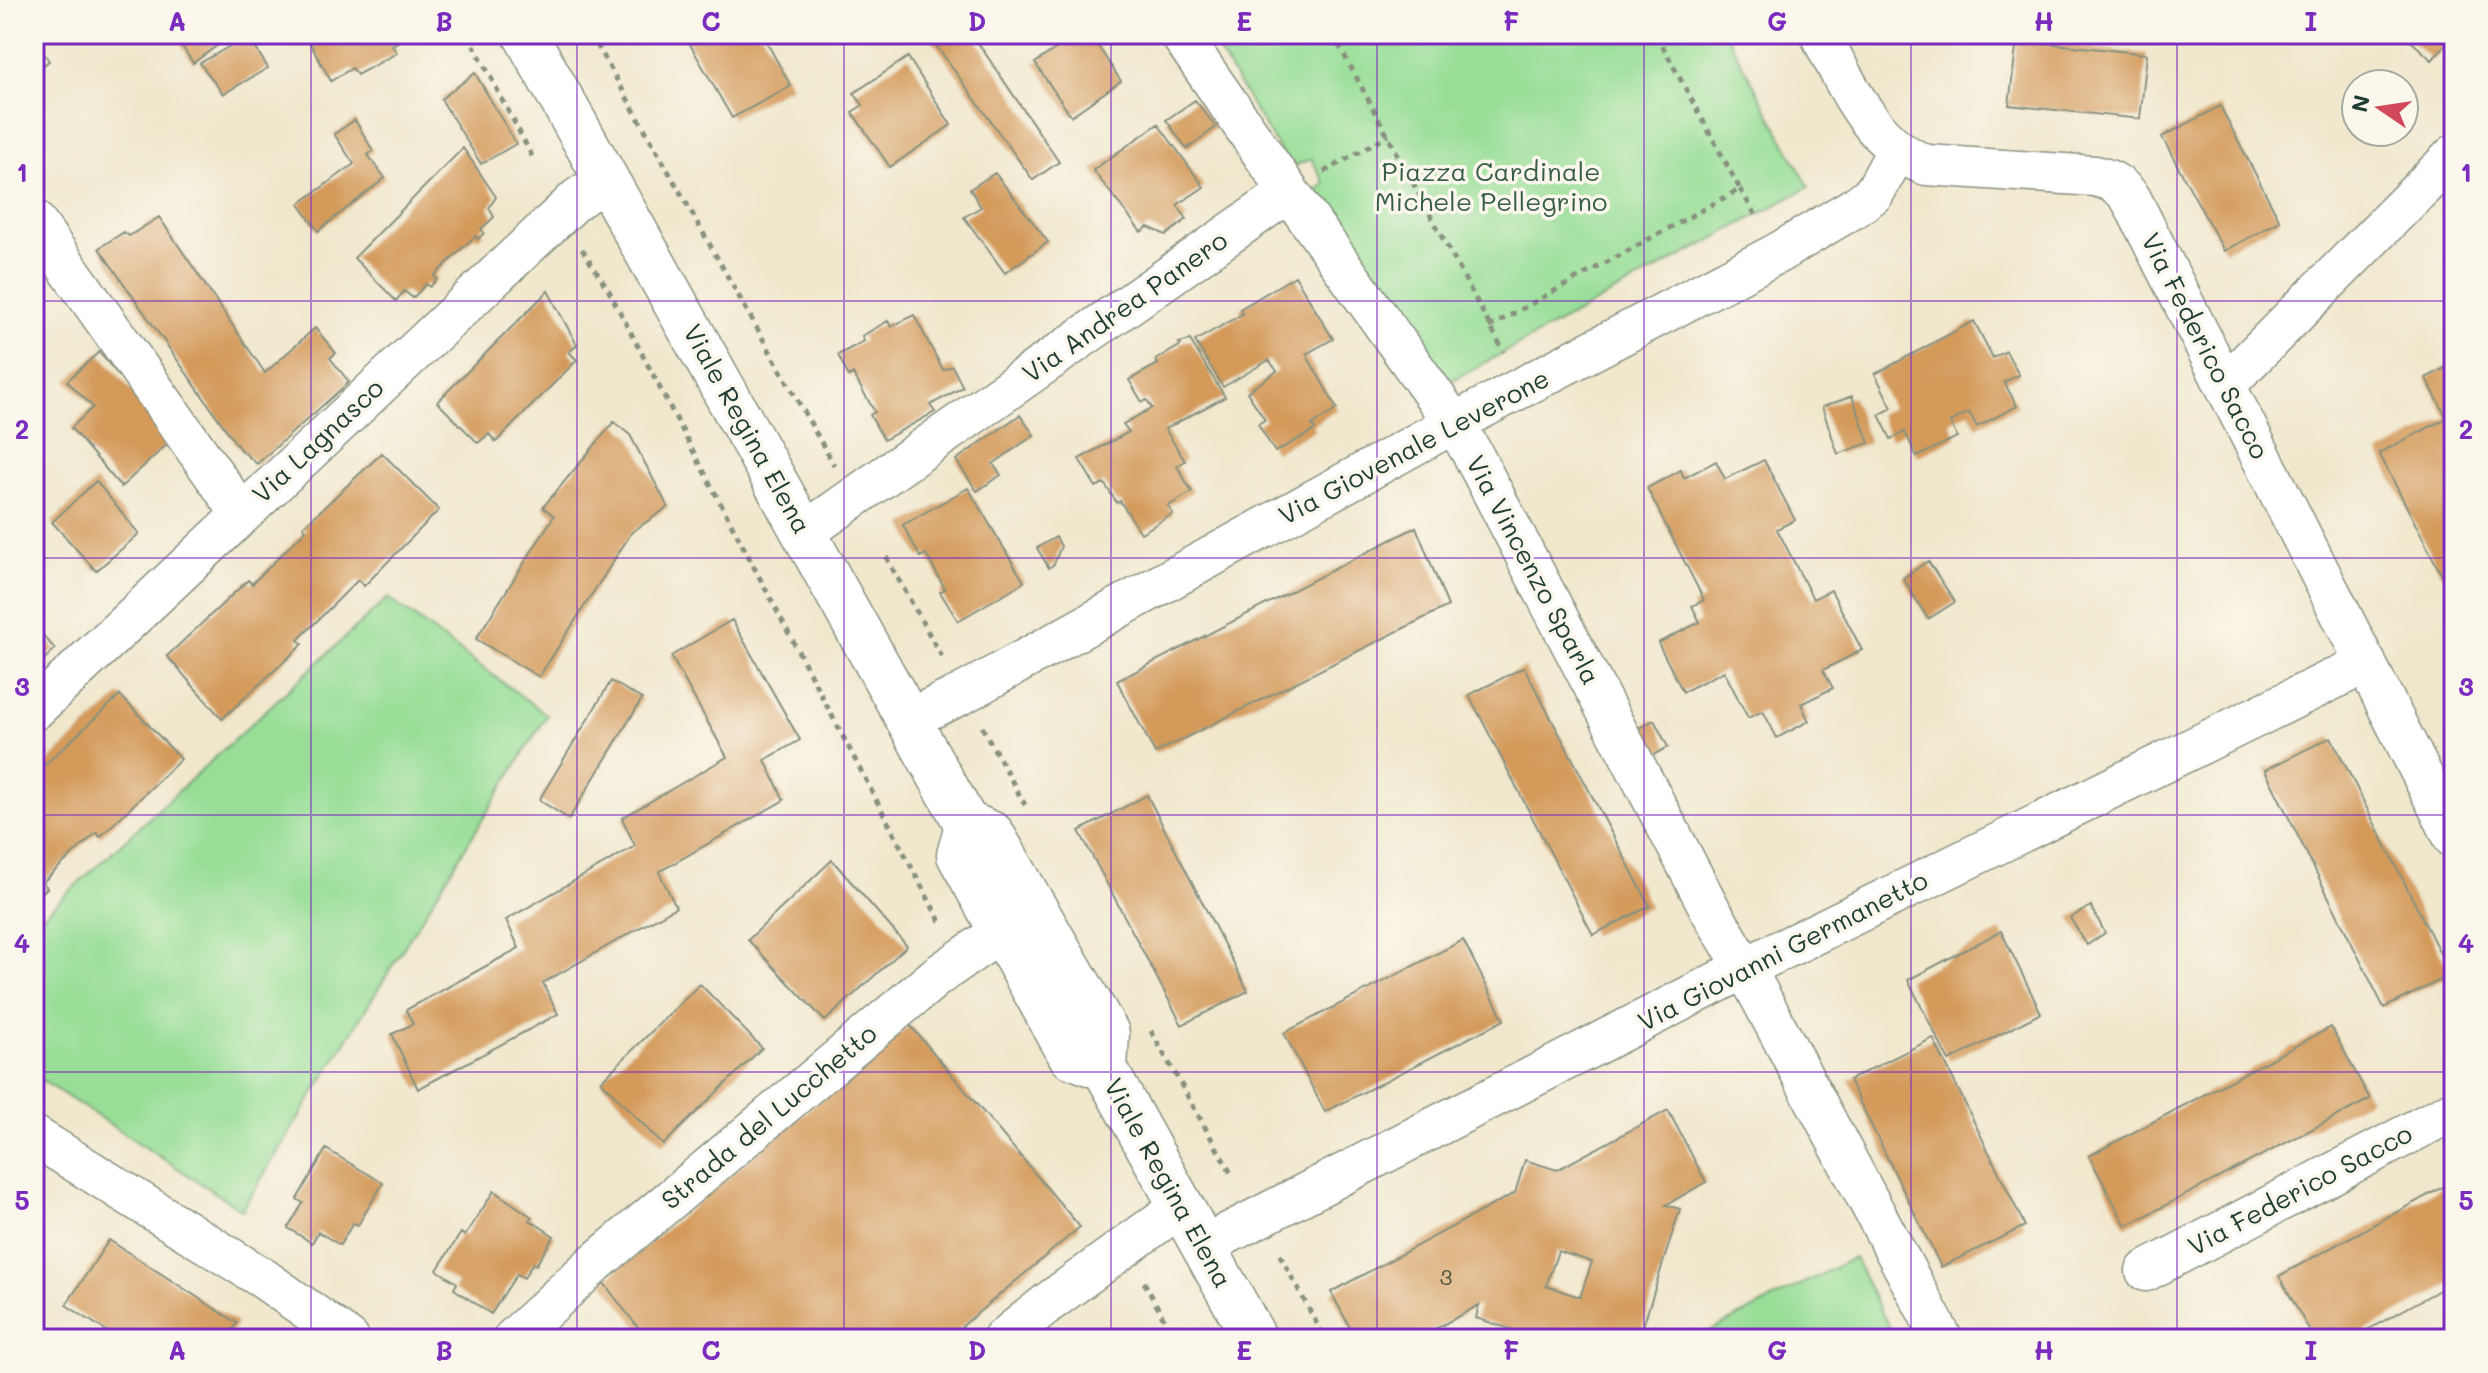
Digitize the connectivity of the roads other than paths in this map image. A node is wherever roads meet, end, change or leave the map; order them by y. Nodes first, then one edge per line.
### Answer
1 (525, 34) edge
2 (1180, 34) edge
3 (1820, 34) edge
4 (1897, 151) junction
5 (2454, 155) edge
6 (607, 179) junction
7 (1289, 192) junction
8 (34, 220) edge
9 (2225, 385) junction
10 (1454, 423) junction
11 (241, 513) junction
12 (805, 532) junction
13 (2366, 663) junction
14 (34, 710) edge
15 (909, 719) junction
16 (2454, 838) edge
17 (1020, 923) junction
18 (1745, 968) junction
19 (2454, 1110) edge
20 (34, 1136) edge
21 (1180, 1207) junction
22 (1203, 1246) junction
23 (2146, 1271) dead end
24 (349, 1339) edge
25 (513, 1339) edge
26 (1003, 1339) edge
27 (1255, 1339) edge
28 (1942, 1339) edge

1 - 6 main road, Viale Regina Elena
2 - 7 street
3 - 4 street, Via Federico Sacco
4 - 9 street, Via Federico Sacco
4 - 10 street, Via Giovenale Leverone
5 - 9 street
6 - 11 street, Via Lagnasco
6 - 12 main road, Viale Regina Elena
7 - 10 street, Via Vincenzo Sparla
7 - 12 street, Via Andrea Panero
8 - 11 street
9 - 13 street, Via Federico Sacco
10 - 15 street, Via Giovenale Leverone
10 - 18 street, Via Vincenzo Sparla
11 - 14 street, Via Lagnasco
12 - 15 main road, Viale Regina Elena
13 - 16 street, Via Federico Sacco
13 - 18 street, Via Giovanni Germanetto
15 - 17 main road, Viale Regina Elena
17 - 21 main road, Viale Regina Elena
17 - 25 street, Strada del Lucchetto
18 - 22 street, Via Giovanni Germanetto
18 - 28 street, Via Vincenzo Sparla
19 - 23 street, Via Federico Sacco
20 - 24 street
21 - 22 main road, Viale Regina Elena
21 - 26 street
22 - 27 main road, Viale Regina Elena

